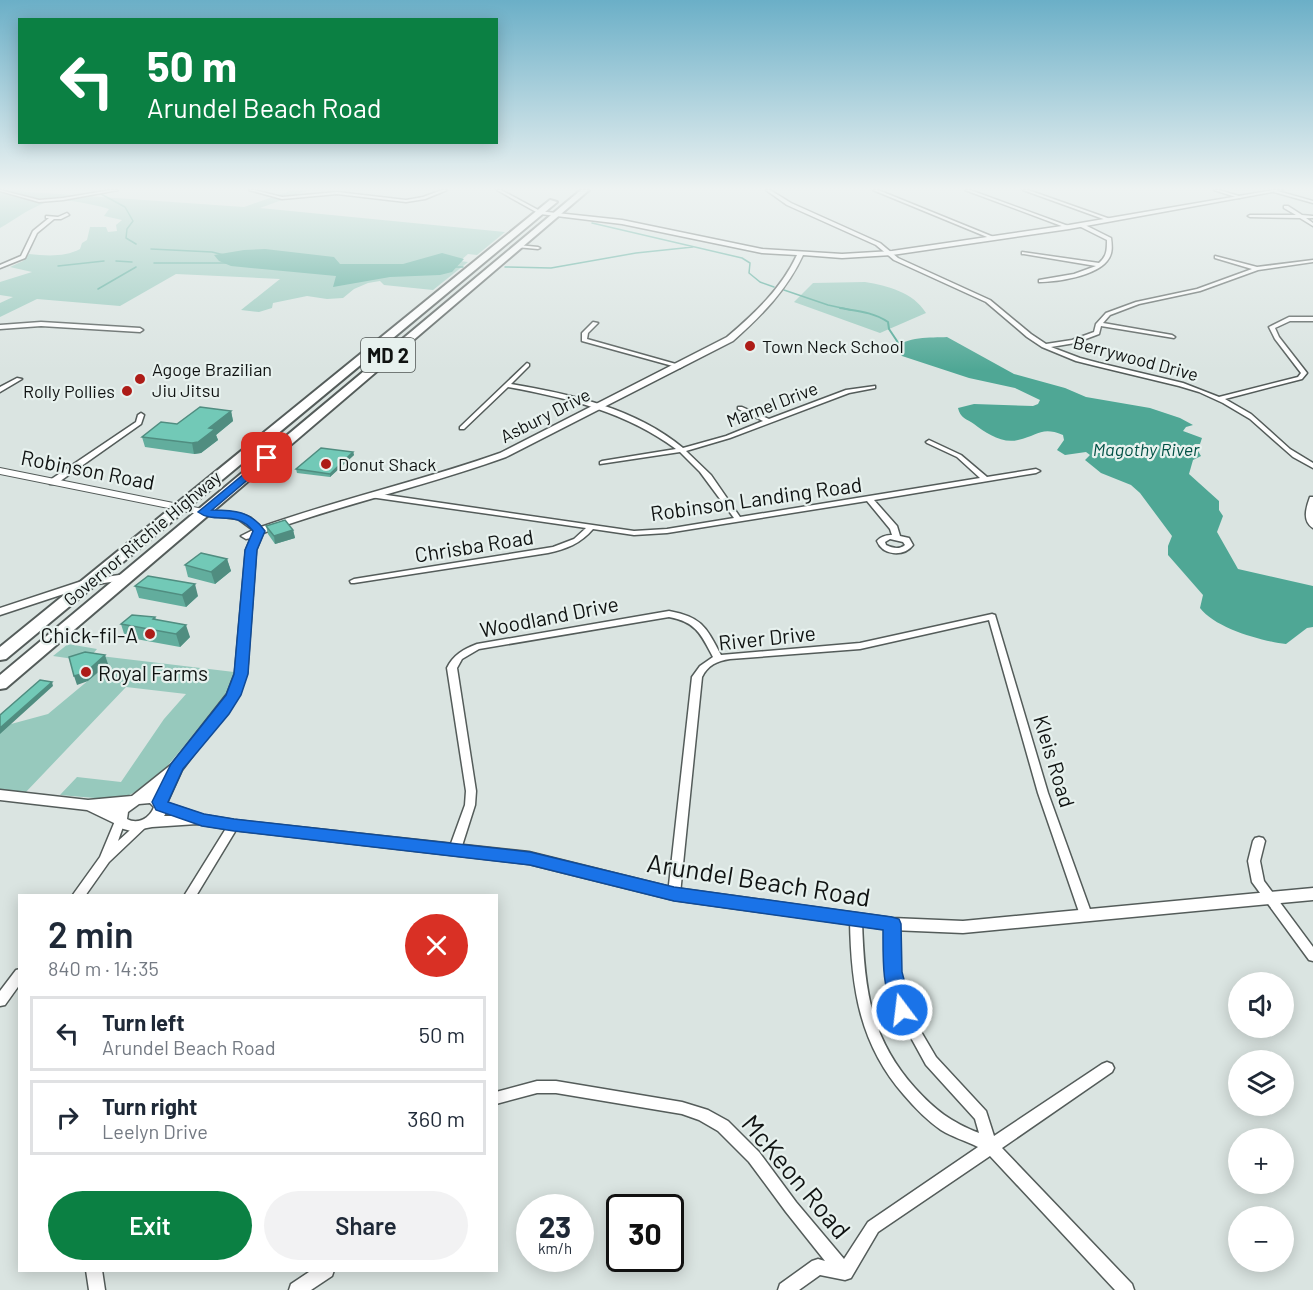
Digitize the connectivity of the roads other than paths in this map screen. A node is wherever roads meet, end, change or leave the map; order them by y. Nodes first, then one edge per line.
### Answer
1 (26, 250) edge
2 (494, 250) edge
3 (513, 250) edge
4 (762, 250) edge
5 (888, 250) edge
6 (911, 250) edge
7 (1110, 250) edge
8 (892, 253) junction
9 (1024, 253) dead end
10 (800, 255) junction
11 (1217, 257) dead end
12 (1303, 261) junction
13 (1313, 261) edge
14 (1100, 265) junction
15 (0, 267) edge
16 (1257, 268) junction
17 (1313, 268) edge
18 (1041, 281) dead end
19 (1313, 319) edge
20 (595, 323) dead end
21 (1099, 324) junction
22 (0, 327) edge
23 (140, 330) dead end
24 (1172, 337) dead end
25 (1044, 346) junction
26 (527, 365) dead end
27 (680, 366) junction
28 (19, 380) dead end
29 (507, 385) junction
30 (873, 387) dead end
31 (0, 390) edge
32 (1220, 399) junction
33 (598, 407) junction
34 (740, 408) dead end
35 (141, 415) dead end
36 (770, 422) junction
37 (462, 428) dead end
38 (929, 442) dead end
39 (682, 450) junction
40 (602, 464) dead end
41 (1313, 466) edge
42 (0, 471) edge
43 (1036, 471) dead end
44 (985, 479) junction
45 (54, 482) junction
46 (373, 495) junction
47 (1313, 499) edge
48 (868, 500) junction
49 (181, 507) junction
50 (208, 513) junction
51 (739, 520) junction
52 (1313, 526) edge
53 (591, 527) junction
54 (259, 531) junction
55 (246, 536) junction
56 (897, 537) dead end
57 (251, 550) junction
58 (126, 577) junction
59 (354, 581) dead end
60 (89, 582) junction
61 (0, 612) edge
62 (992, 616) joint
63 (0, 655) edge
64 (717, 657) junction
65 (0, 684) edge
66 (177, 767) junction
67 (0, 795) edge
68 (135, 800) junction
69 (161, 804) junction
70 (88, 805) junction
71 (119, 820) junction
72 (202, 820) junction
73 (147, 823) junction
74 (234, 825) junction
75 (1259, 841) dead end
76 (455, 849) junction
77 (105, 859) junction
78 (79, 894) edge
79 (191, 894) edge
80 (674, 894) junction
81 (1313, 894) edge
82 (1269, 898) junction
83 (1086, 915) junction
84 (856, 920) junction
85 (892, 924) junction
86 (1313, 956) edge
87 (18, 977) edge
88 (0, 1001) edge
89 (1107, 1068) dead end
90 (498, 1097) edge
91 (990, 1146) junction
92 (94, 1272) edge
93 (323, 1272) edge
94 (845, 1272) junction
95 (98, 1290) edge
96 (297, 1290) edge
97 (786, 1290) edge
98 (1126, 1290) edge

1 - 15 street
2 - 49 highway, Governor Ritchie Highway / MD 2
3 - 50 highway, Governor Ritchie Highway / MD 2
4 - 10 street
5 - 8 street, Berrywood Drive
6 - 8 street
7 - 14 street
8 - 10 street
8 - 25 street, Berrywood Drive
9 - 14 street
10 - 27 street, Asbury Drive
11 - 16 street
12 - 13 street
12 - 16 street
12 - 17 street
14 - 18 street
16 - 21 street
19 - 32 street
20 - 27 street
21 - 24 street
21 - 25 street
22 - 23 street
25 - 32 street, Berrywood Drive
26 - 29 street
27 - 33 street, Asbury Drive
28 - 31 street
29 - 33 street
29 - 37 street
30 - 36 street, Marnel Drive
32 - 41 street, Berrywood Drive
33 - 39 street
33 - 46 street, Asbury Drive
34 - 36 street
35 - 45 street
36 - 39 street, Marnel Drive
38 - 44 street
39 - 40 street, Marnel Drive
39 - 51 street
42 - 45 main road, Robinson Road
43 - 44 street, Robinson Landing Road
44 - 48 street, Robinson Landing Road
45 - 49 main road, Robinson Road
46 - 53 street, Robinson Landing Road
46 - 54 street, Asbury Drive
47 - 52 street
48 - 51 street, Robinson Landing Road
48 - 56 street
49 - 50 main road, Robinson Road
49 - 60 highway, Governor Ritchie Highway / MD 2
50 - 54 street
50 - 55 street
50 - 58 highway, Governor Ritchie Highway / MD 2
51 - 53 street, Robinson Landing Road
53 - 59 street, Chrisba Road
54 - 55 street, Asbury Drive
54 - 57 street
55 - 57 street
57 - 66 street
58 - 60 street
58 - 65 highway, Governor Ritchie Highway / MD 2
60 - 61 street
60 - 63 highway, Governor Ritchie Highway / MD 2
62 - 64 street, River Drive
62 - 83 street, Kleis Road
64 - 76 street, Woodland Drive
64 - 80 street, River Drive
66 - 68 street
66 - 69 street
67 - 70 street
68 - 69 street, Arundel Beach Road
68 - 70 street
68 - 71 street
69 - 72 street, Arundel Beach Road
69 - 73 street
70 - 71 street
71 - 73 street, Arundel Beach Road
71 - 77 street
72 - 73 street, Arundel Beach Road
72 - 74 street, Arundel Beach Road
73 - 77 street
74 - 76 street, Arundel Beach Road
74 - 79 street
75 - 82 street
76 - 80 street, Arundel Beach Road
77 - 78 street
80 - 84 street, Arundel Beach Road
81 - 82 street, Arundel Beach Road
82 - 83 street, Arundel Beach Road
82 - 86 street
83 - 85 street, Arundel Beach Road
84 - 85 street, Arundel Beach Road
84 - 91 street
85 - 91 street
87 - 88 street
89 - 91 street
90 - 94 street, McKeon Road
91 - 94 street
91 - 98 street
92 - 95 street
93 - 96 street
94 - 97 street

